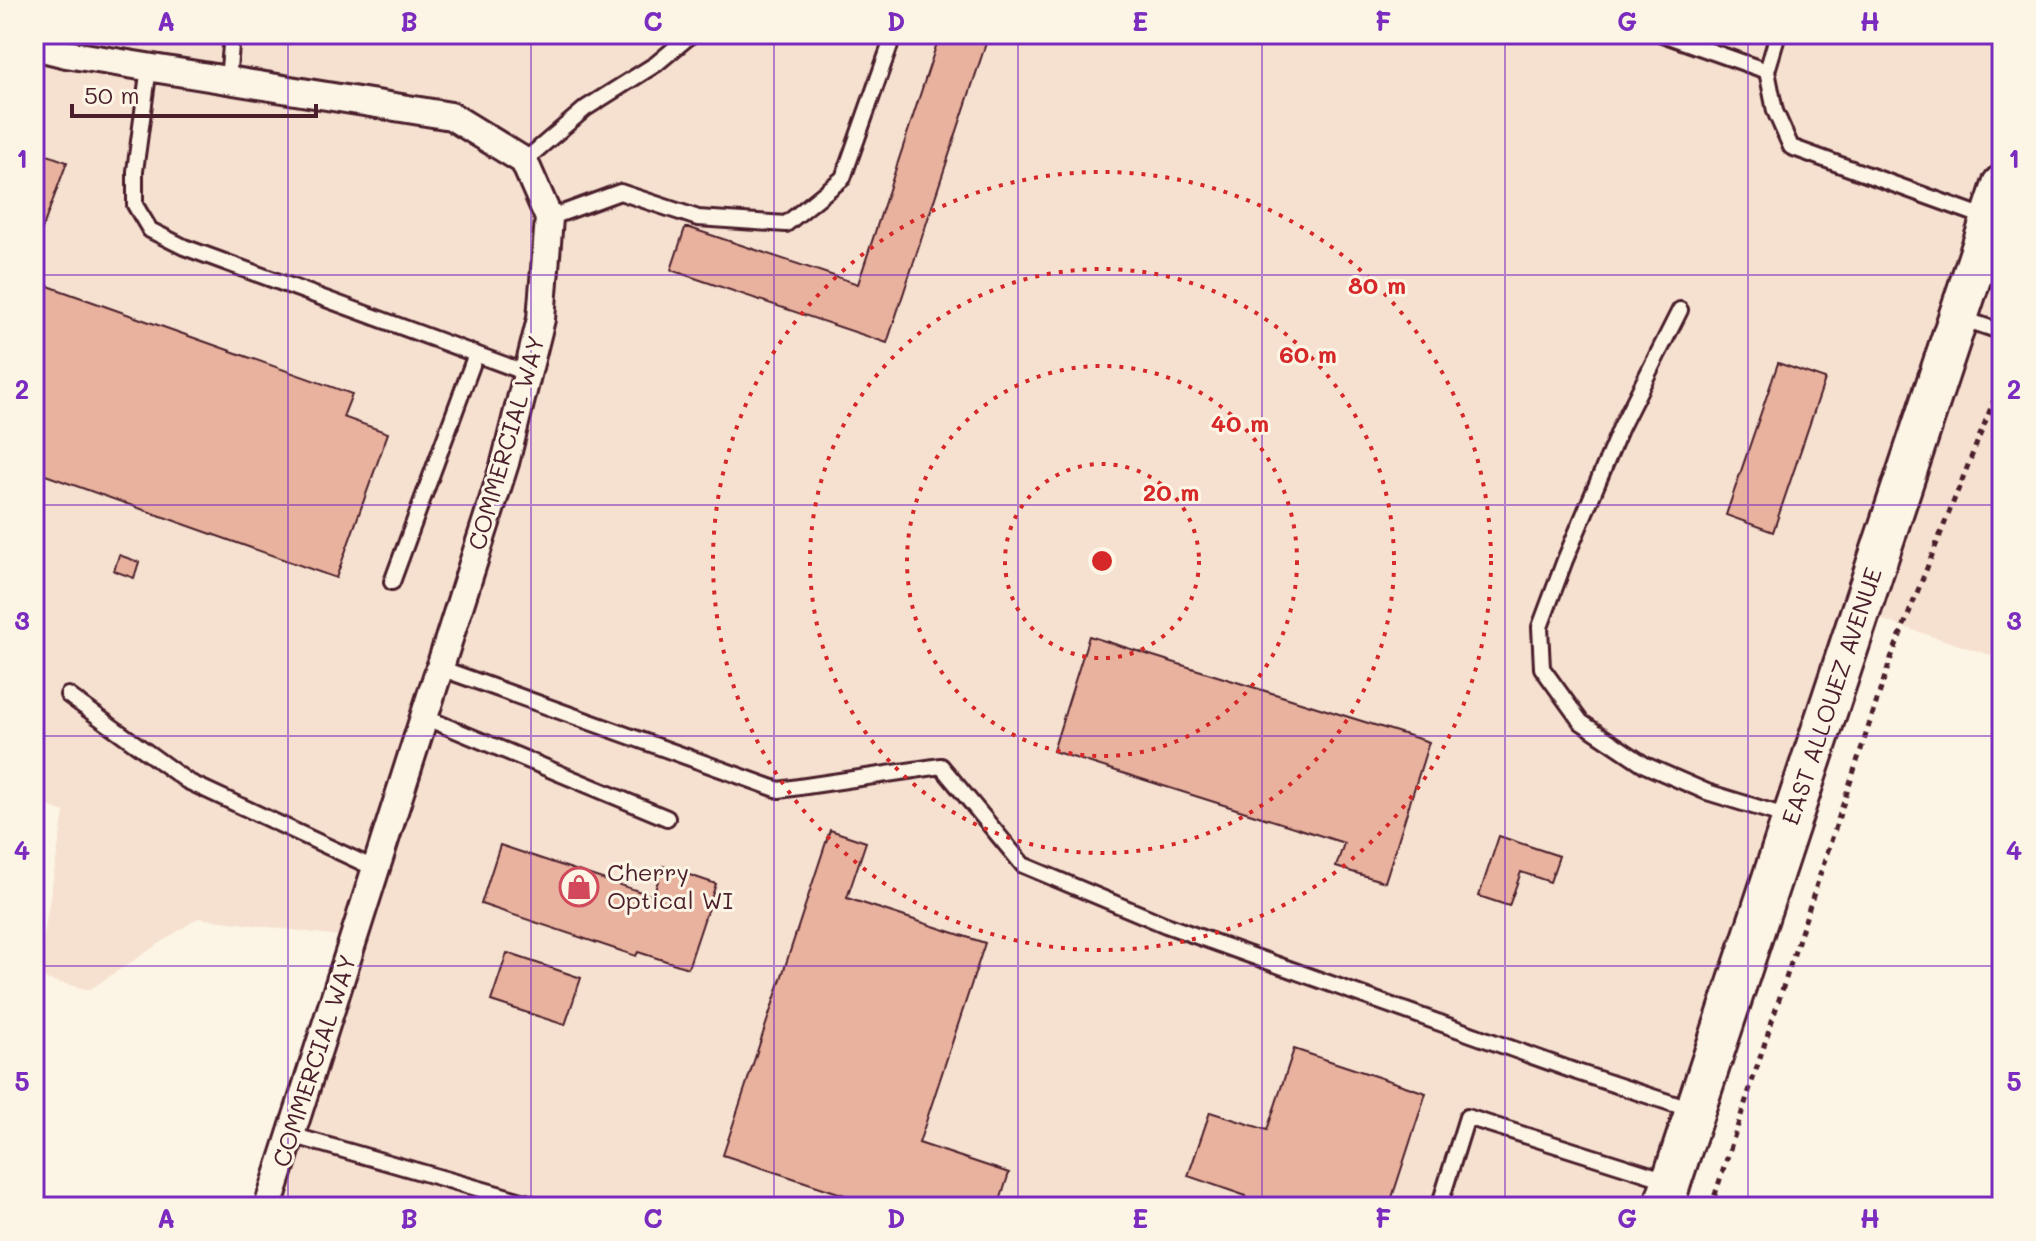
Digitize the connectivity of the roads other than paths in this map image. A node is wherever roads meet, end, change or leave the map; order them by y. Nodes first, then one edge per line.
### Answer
1 (232, 34) edge
2 (692, 34) edge
3 (894, 34) edge
4 (1662, 34) edge
5 (1778, 34) edge
6 (34, 46) edge
7 (149, 67) junction
8 (1767, 71) junction
9 (228, 80) junction
10 (524, 161) junction
11 (1996, 202) edge
12 (549, 218) junction
13 (1680, 310) dead end
14 (1958, 317) junction
15 (2002, 332) edge
16 (476, 354) junction
17 (527, 373) junction
18 (392, 582) dead end
19 (440, 668) junction
20 (68, 695) dead end
21 (424, 717) junction
22 (667, 818) dead end
23 (1792, 818) junction
24 (376, 869) junction
25 (1695, 1111) junction
26 (291, 1135) junction
27 (1668, 1194) edge
28 (268, 1207) edge
29 (543, 1207) edge
30 (1439, 1207) edge

1 - 9 lane
2 - 10 lane
3 - 12 lane
4 - 8 lane
5 - 8 lane
6 - 7 street
7 - 9 street
7 - 16 lane
8 - 11 lane
9 - 10 street
10 - 12 street, COMMERCIAL WAY
11 - 14 street, EAST ALLOUEZ AVENUE
12 - 17 street, COMMERCIAL WAY
13 - 23 lane
14 - 15 lane
14 - 23 street, EAST ALLOUEZ AVENUE
16 - 17 lane
16 - 18 lane
17 - 19 street, COMMERCIAL WAY
19 - 21 street, COMMERCIAL WAY
19 - 25 lane
20 - 24 lane
21 - 22 lane
21 - 24 street, COMMERCIAL WAY
23 - 25 street, EAST ALLOUEZ AVENUE
24 - 26 street, COMMERCIAL WAY
25 - 27 street, EAST ALLOUEZ AVENUE
26 - 28 street, COMMERCIAL WAY
26 - 29 lane
27 - 30 lane

